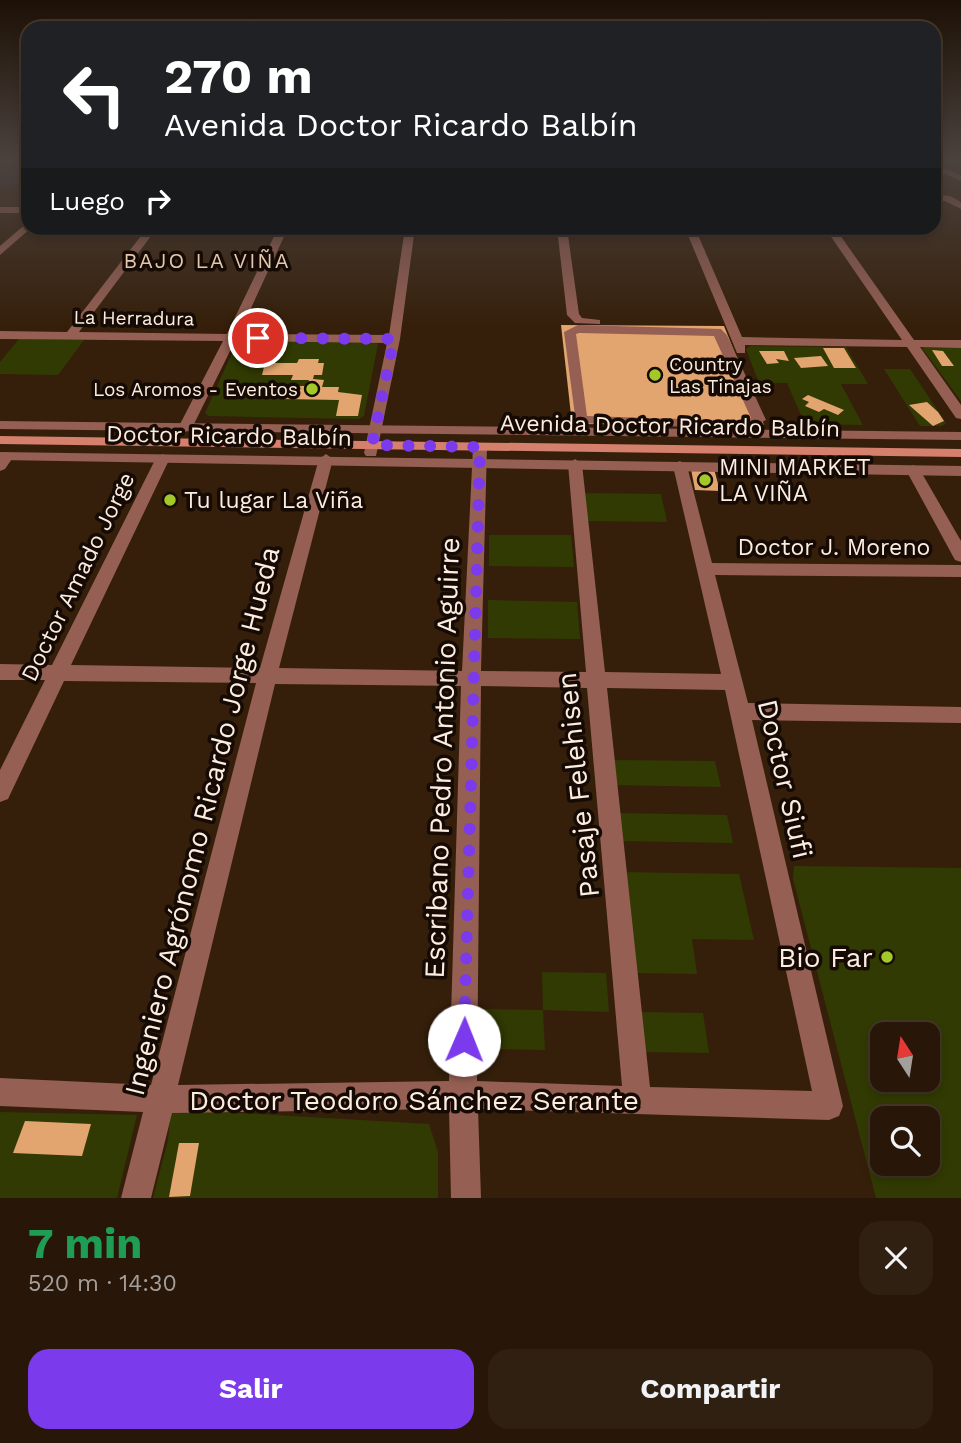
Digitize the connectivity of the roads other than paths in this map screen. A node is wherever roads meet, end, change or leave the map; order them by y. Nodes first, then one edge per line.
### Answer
1 (21, 232) edge
2 (147, 235) edge
3 (281, 235) edge
4 (409, 235) edge
5 (563, 235) edge
6 (693, 235) edge
7 (835, 235) edge
8 (0, 252) edge
9 (729, 322) junction
10 (0, 335) edge
11 (71, 335) junction
12 (231, 338) junction
13 (394, 339) junction
14 (737, 341) junction
15 (913, 344) junction
16 (961, 344) edge
17 (961, 415) edge
18 (0, 425) edge
19 (185, 428) junction
20 (670, 428) junction
21 (775, 434) junction
22 (961, 436) edge
23 (0, 440) edge
24 (373, 443) junction
25 (961, 453) edge
26 (480, 454) junction
27 (2, 456) edge
28 (163, 458) junction
29 (326, 459) junction
30 (961, 460) edge
31 (575, 464) junction
32 (680, 466) junction
33 (913, 470) junction
34 (961, 471) edge
35 (961, 556) edge
36 (706, 569) junction
37 (961, 571) edge
38 (0, 672) edge
39 (58, 673) junction
40 (267, 677) junction
41 (471, 678) junction
42 (596, 680) junction
43 (731, 682) junction
44 (740, 711) junction
45 (961, 715) edge
46 (0, 792) edge
47 (0, 1092) edge
48 (463, 1096) junction
49 (162, 1099) junction
50 (637, 1100) junction
51 (828, 1105) joint
52 (136, 1198) edge
53 (466, 1198) edge

1 - 8 street
2 - 11 street
3 - 12 street
4 - 13 street
5 - 9 street
6 - 9 street
7 - 15 street
9 - 14 street
10 - 11 street, La Herradura
11 - 12 street, La Herradura
12 - 13 street, La Herradura
12 - 19 street
13 - 24 street
14 - 15 street
14 - 21 street
15 - 16 street
15 - 17 street
18 - 19 street, Doctor Ricardo Balbín
19 - 24 street, Doctor Ricardo Balbín
20 - 20 street
20 - 21 street, Doctor Ricardo Balbín
20 - 24 street, Doctor Ricardo Balbín
21 - 22 street, Doctor Ricardo Balbín
23 - 24 main road, Avenida Doctor Ricardo Balbín
24 - 26 main road, Avenida Doctor Ricardo Balbín
24 - 27 main road, Avenida Doctor Ricardo Balbín
25 - 26 main road, Avenida Doctor Ricardo Balbín
26 - 29 street, Doctor Ricardo Balbín
26 - 30 main road, Avenida Doctor Ricardo Balbín
26 - 31 street, Doctor Ricardo Balbín
26 - 41 street, Escribano Pedro Antonio Aguirre
27 - 28 street, Doctor Ricardo Balbín
28 - 29 street, Doctor Ricardo Balbín
28 - 39 street, Doctor Amado Jorge
29 - 40 street, Ingeniero Agrónomo Ricardo Jorge Hueda
31 - 32 street, Doctor Ricardo Balbín
31 - 42 street, Pasaje Felehisen
32 - 33 street, Doctor Ricardo Balbín
32 - 36 street, Doctor Siufi
33 - 34 street, Doctor Ricardo Balbín
33 - 35 street
36 - 37 street, Doctor J. Moreno
36 - 43 street, Doctor Siufi
38 - 39 street
39 - 40 street
39 - 46 street, Doctor Amado Jorge
40 - 41 street
40 - 49 street, Ingeniero Agrónomo Ricardo Jorge Hueda
41 - 42 street
41 - 48 street, Escribano Pedro Antonio Aguirre
42 - 43 street
42 - 50 street, Pasaje Felehisen
43 - 44 street, Doctor Siufi
44 - 45 street
44 - 51 street, Doctor Siufi
47 - 49 street, Doctor Teodoro Sánchez Serante
48 - 49 street, Doctor Teodoro Sánchez Serante
48 - 50 street, Doctor Teodoro Sánchez Serante
48 - 53 street, Escribano Pedro Antonio Aguirre
49 - 52 street, Ingeniero Agrónomo Ricardo Jorge Hueda
50 - 51 street, Doctor Teodoro Sánchez Serante

